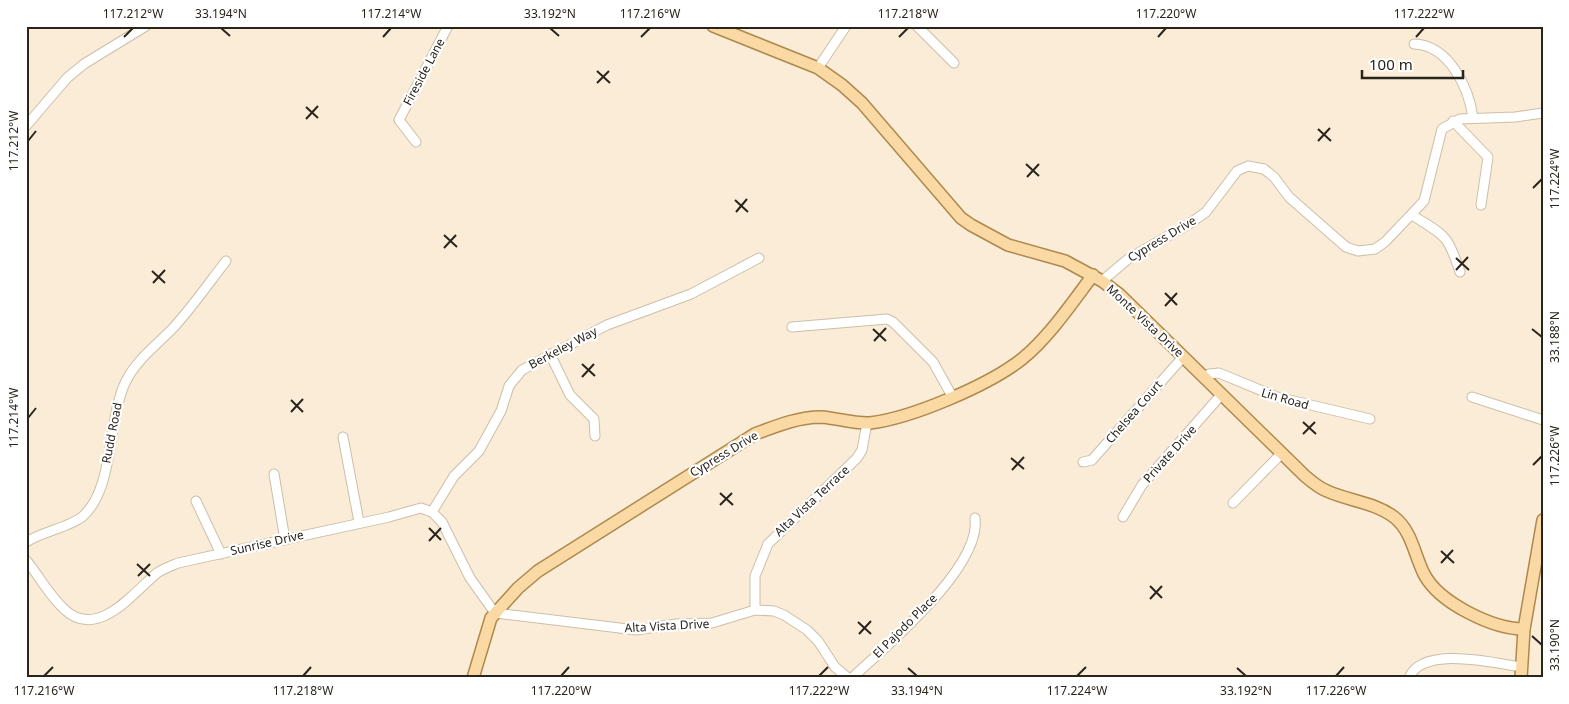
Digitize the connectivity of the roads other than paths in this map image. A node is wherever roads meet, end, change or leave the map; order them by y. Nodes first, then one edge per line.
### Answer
1 (146, 26) edge
2 (448, 26) edge
3 (713, 26) edge
4 (846, 26) edge
5 (917, 26) edge
6 (1414, 44) dead end
7 (954, 63) dead end
8 (818, 68) junction
9 (1543, 113) edge
10 (1473, 118) junction
11 (1452, 121) junction
12 (26, 126) edge
13 (416, 142) dead end
14 (1481, 205) dead end
15 (1412, 216) junction
16 (759, 258) dead end
17 (226, 261) dead end
18 (1460, 272) dead end
19 (1098, 278) junction
20 (792, 327) dead end
21 (550, 354) junction
22 (1183, 357) junction
23 (1205, 378) junction
24 (1221, 395) junction
25 (952, 396) junction
26 (1472, 397) dead end
27 (1370, 419) dead end
28 (1543, 420) edge
29 (867, 423) junction
30 (595, 436) dead end
31 (343, 437) dead end
32 (1280, 454) junction
33 (1083, 462) dead end
34 (274, 474) dead end
35 (196, 501) dead end
36 (1233, 503) dead end
37 (432, 512) junction
38 (1123, 516) dead end
39 (975, 518) dead end
40 (1543, 520) edge
41 (359, 522) junction
42 (284, 540) junction
43 (26, 542) edge
44 (221, 554) junction
45 (26, 560) edge
46 (755, 610) junction
47 (495, 613) junction
48 (1524, 629) junction
49 (1521, 672) edge
50 (473, 678) edge
51 (848, 678) edge
52 (852, 678) edge
53 (1409, 678) edge

1 - 12 street
2 - 13 street, Fireside Lane
3 - 8 main road, Monte Vista Drive
4 - 8 street
5 - 7 street
6 - 10 street
8 - 19 main road, Monte Vista Drive
9 - 10 street
10 - 11 street
11 - 14 street
11 - 15 street, Cypress Drive
15 - 18 street
15 - 19 street, Cypress Drive
16 - 21 street, Berkeley Way
17 - 43 street, Rudd Road
19 - 22 main road, Monte Vista Drive
19 - 25 main road, Cypress Drive
20 - 25 street
21 - 30 street
21 - 37 street, Berkeley Way
22 - 23 main road, Monte Vista Drive
22 - 33 street, Chelsea Court
23 - 24 main road, Monte Vista Drive
23 - 27 street, Lin Road
24 - 32 main road, Monte Vista Drive
24 - 38 street, Private Drive
25 - 29 main road, Cypress Drive
26 - 28 street
29 - 46 street, Alta Vista Terrace
29 - 47 main road, Cypress Drive
31 - 41 street
32 - 36 street
32 - 48 main road, Monte Vista Drive
34 - 42 street
35 - 44 street
37 - 41 street, Sunrise Drive
37 - 47 street
39 - 52 street, El Pajodo Place
40 - 48 main road
41 - 42 street, Sunrise Drive
42 - 44 street, Sunrise Drive
44 - 45 street, Sunrise Drive
46 - 47 street, Alta Vista Drive
46 - 51 street, Alta Vista Drive
47 - 50 main road
48 - 49 main road
49 - 53 street

